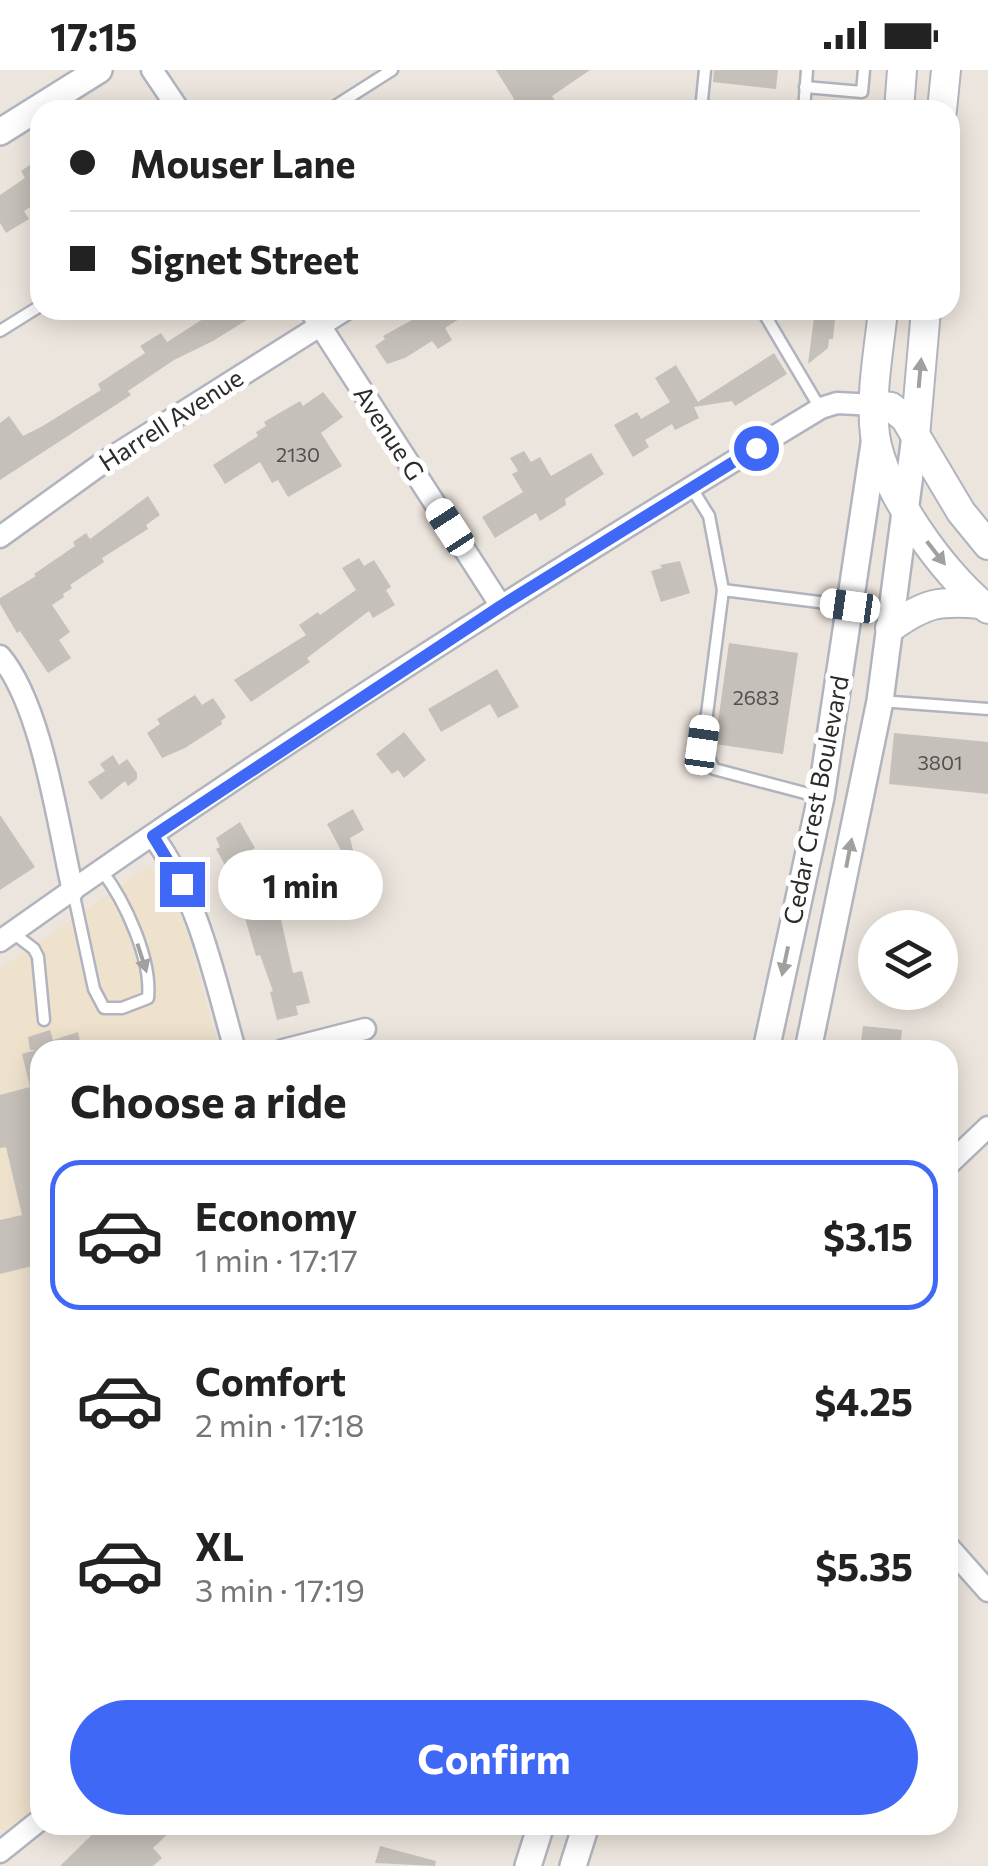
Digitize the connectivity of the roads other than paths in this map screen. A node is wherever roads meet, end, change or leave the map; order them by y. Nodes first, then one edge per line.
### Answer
1 (99, 70) edge
2 (152, 70) edge
3 (392, 70) edge
4 (705, 70) edge
5 (807, 70) edge
6 (864, 70) edge
7 (902, 70) edge
8 (946, 70) edge
9 (805, 87) junction
10 (51, 100) edge
11 (172, 100) edge
12 (345, 100) edge
13 (702, 100) edge
14 (804, 100) edge
15 (900, 100) edge
16 (943, 100) edge
17 (30, 113) edge
18 (0, 132) edge
19 (30, 312) edge
20 (312, 320) edge
21 (316, 320) edge
22 (768, 320) edge
23 (881, 320) edge
24 (925, 320) edge
25 (0, 331) edge
26 (875, 404) junction
27 (820, 408) junction
28 (875, 436) junction
29 (915, 436) junction
30 (691, 487) junction
31 (906, 510) junction
32 (0, 537) edge
33 (988, 545) edge
34 (723, 590) junction
35 (501, 606) junction
36 (850, 606) junction
37 (985, 607) edge
38 (890, 628) junction
39 (0, 656) edge
40 (837, 693) junction
41 (880, 701) junction
42 (988, 709) edge
43 (821, 797) junction
44 (858, 804) junction
45 (153, 836) junction
46 (102, 871) junction
47 (73, 891) junction
48 (6, 937) edge
49 (44, 1020) dead end
50 (364, 1029) dead end
51 (232, 1040) edge
52 (322, 1040) edge
53 (768, 1040) edge
54 (810, 1040) edge
55 (988, 1128) edge
56 (958, 1156) edge
57 (958, 1557) edge
58 (988, 1591) edge
59 (30, 1828) edge
60 (538, 1835) edge
61 (583, 1835) edge
62 (0, 1852) edge
63 (528, 1866) edge
64 (573, 1866) edge

1 - 10 street
2 - 11 street
3 - 12 lane
4 - 13 lane
5 - 9 lane
6 - 9 lane
7 - 15 main road
8 - 16 main road
9 - 14 lane
17 - 18 street
19 - 25 lane
20 - 32 street, Harrell Avenue
21 - 35 street, Avenue G
22 - 27 lane
23 - 26 main road, Cedar Crest Boulevard
29 -> 24 main road, Cedar Crest Boulevard
26 - 27 street
26 - 28 main road, Cedar Crest Boulevard
26 - 29 main road
27 - 30 street
28 - 31 main road
28 - 36 street, Cedar Crest Boulevard
29 - 31 street, Cedar Crest Boulevard
29 - 33 main road
30 - 34 lane
30 - 35 street
31 -> 37 main road
31 - 38 street, Cedar Crest Boulevard
34 - 36 lane
34 - 43 lane
35 - 45 street
36 - 40 street, Cedar Crest Boulevard
37 - 38 main road
38 - 41 street, Cedar Crest Boulevard
39 - 47 street
40 - 41 street
40 - 43 street, Cedar Crest Boulevard
41 - 42 lane
41 - 44 street, Cedar Crest Boulevard
43 - 44 street
43 -> 53 street, Cedar Crest Boulevard
54 -> 44 street, Cedar Crest Boulevard
45 - 46 street
45 - 51 street
46 - 47 street
46 -> 47 lane
47 - 48 street
48 - 49 lane
50 - 52 street
55 - 56 street
57 - 58 street
59 - 62 street
60 - 63 street
61 - 64 street

